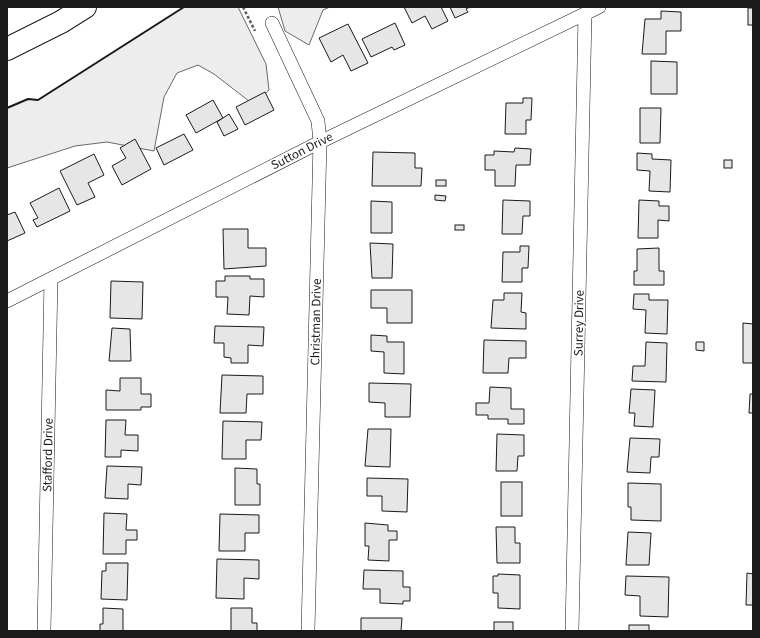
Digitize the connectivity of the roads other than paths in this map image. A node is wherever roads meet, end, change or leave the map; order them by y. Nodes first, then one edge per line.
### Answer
1 (85, 7) edge
2 (599, 7) edge
3 (585, 14) junction
4 (272, 23) dead end
5 (7, 49) edge
6 (320, 142) junction
7 (51, 279) junction
8 (7, 301) edge
9 (44, 631) edge
10 (308, 631) edge
11 (572, 631) edge

1 - 5 highway
2 - 3 street, Sutton Drive
3 - 6 street, Sutton Drive
3 - 11 street, Surrey Drive
4 - 6 street, Christman Drive
6 - 7 street, Sutton Drive
6 - 10 street, Christman Drive
7 - 8 street, Sutton Drive
7 - 9 street, Stafford Drive

